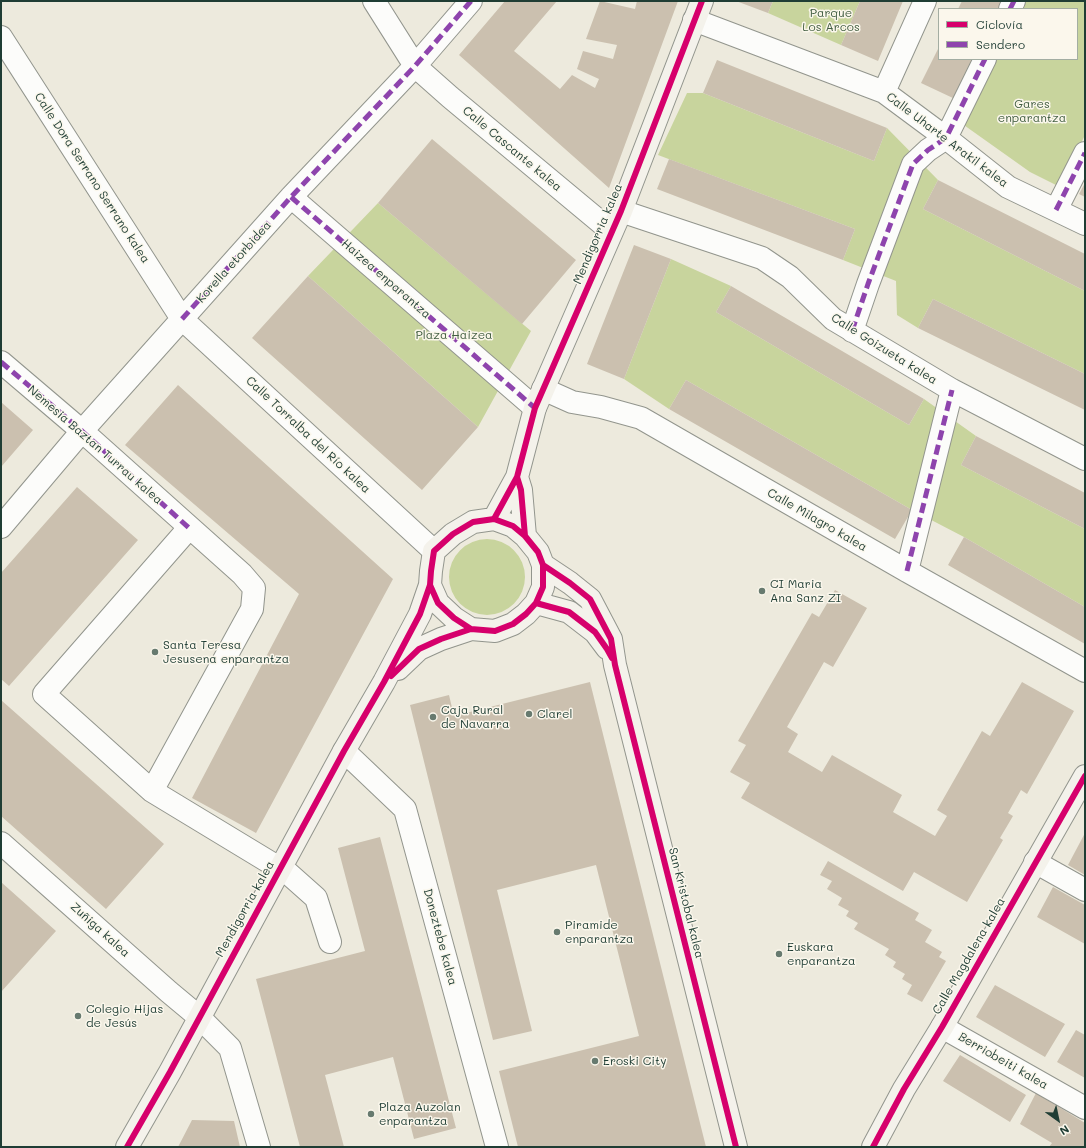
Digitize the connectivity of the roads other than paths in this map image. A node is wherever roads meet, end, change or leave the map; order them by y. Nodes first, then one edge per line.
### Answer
1 (374, 1) edge
2 (471, 1) edge
3 (925, 1) edge
4 (698, 11) edge
5 (1, 38) edge
6 (985, 60) edge
7 (414, 66) junction
8 (884, 92) junction
9 (946, 138) junction
10 (1085, 153) edge
11 (291, 197) junction
12 (1056, 210) junction
13 (621, 211) junction
14 (1085, 224) edge
15 (611, 231) junction
16 (182, 319) junction
17 (852, 331) junction
18 (1, 362) edge
19 (952, 390) junction
20 (539, 398) junction
21 (82, 431) junction
22 (1085, 459) edge
23 (517, 477) junction
24 (494, 519) junction
25 (1, 527) edge
26 (189, 528) junction
27 (525, 536) junction
28 (434, 551) junction
29 (543, 565) junction
30 (907, 571) junction
31 (430, 585) junction
32 (536, 603) junction
33 (471, 629) junction
34 (615, 665) junction
35 (1085, 670) edge
36 (384, 682) junction
37 (344, 751) junction
38 (1085, 776) edge
39 (152, 791) junction
40 (1, 843) edge
41 (1035, 862) junction
42 (280, 869) junction
43 (1085, 890) edge
44 (330, 942) dead end
45 (199, 1017) junction
46 (942, 1027) junction
47 (1085, 1108) edge
48 (128, 1147) edge
49 (259, 1147) edge
50 (498, 1147) edge
51 (736, 1147) edge
52 (873, 1147) edge

1 - 7 street, Calle Cascante kalea
2 - 7 street, Korella etorbidea
3 - 8 street
4 - 8 street, Calle Uharte Arakil kalea
4 - 13 street, Mendigorria kalea
5 - 16 street, Calle Dora Serrano Serrano kalea
6 - 9 street
7 - 11 street, Korella etorbidea
7 - 15 street, Calle Cascante kalea
8 - 9 street, Calle Uharte Arakil kalea
9 - 12 street, Calle Uharte Arakil kalea
9 - 17 street
10 - 12 street
11 - 16 street, Korella etorbidea
11 - 20 street, Haizea enparantza
12 - 14 street, Calle Uharte Arakil kalea
13 - 15 street, Mendigorria kalea
13 - 17 street, Calle Goizueta kalea
15 - 20 street, Mendigorria kalea
16 - 21 street, Korella etorbidea
16 - 28 street, Calle Torralba del Río kalea
17 - 19 street, Calle Goizueta kalea
18 - 21 street, Nemesia Baztan Turrau kalea
19 - 22 street, Calle Goizueta kalea
19 - 30 street
20 - 23 street, Mendigorria kalea
20 - 30 street, Calle Milagro kalea
21 - 25 street, Korella etorbidea
21 - 26 street, Nemesia Baztan Turrau kalea
23 - 24 street, Mendigorria kalea
23 - 27 street, Mendigorria kalea
24 - 27 street
24 - 28 street
26 - 39 street
26 - 39 street
27 - 29 street
28 - 31 street
29 - 32 street
29 - 34 street, San Kristobal kalea
30 - 35 street, Calle Milagro kalea
31 - 33 street
31 - 36 street, Mendigorria kalea
32 - 33 street
32 - 34 street, San Kristobal kalea
33 - 36 street, Mendigorria kalea
34 - 51 street, San Kristobal kalea
36 - 37 street, Mendigorria kalea
37 - 42 street, Mendigorria kalea
37 - 50 street, Doneztebe kalea
38 - 41 street, Calle Magdalena kalea
39 - 42 street
40 - 45 street, Zuñiga kalea
41 - 43 street
41 - 46 street, Calle Magdalena kalea
42 - 44 street
42 - 45 street, Mendigorria kalea
45 - 48 street, Mendigorria kalea
45 - 49 street, Zuñiga kalea
46 - 47 street, Berriobeiti kalea
46 - 52 street, Calle Magdalena kalea

